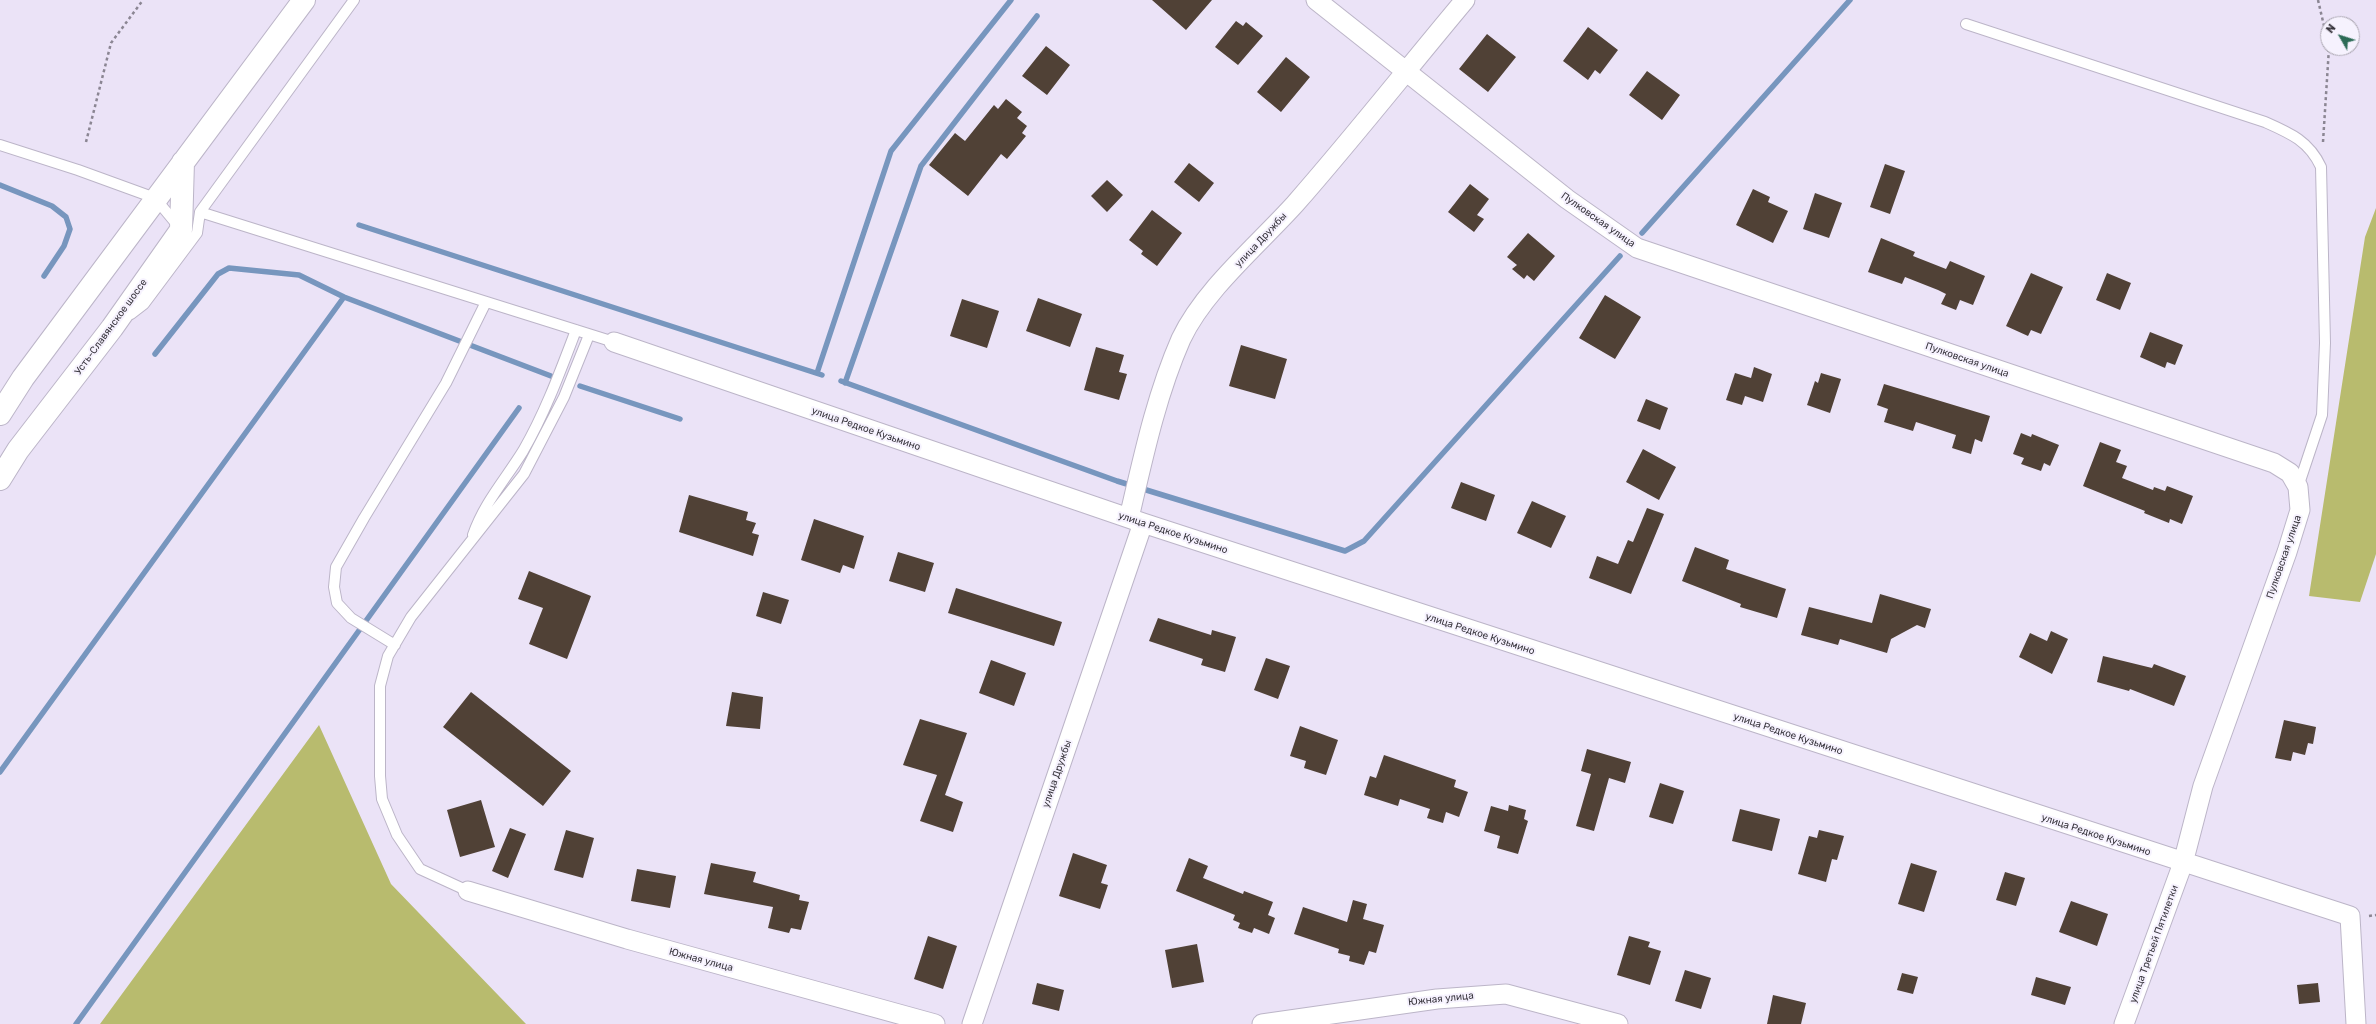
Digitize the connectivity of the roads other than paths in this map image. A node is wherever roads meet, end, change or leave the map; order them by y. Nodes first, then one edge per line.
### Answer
1 (304, 0) edge
2 (354, 0) edge
3 (1316, 0) edge
4 (1465, 0) edge
5 (1966, 24) dead end
6 (1405, 72) junction
7 (0, 145) edge
8 (184, 162) junction
9 (156, 198) junction
10 (200, 212) junction
11 (181, 230) junction
12 (486, 302) junction
13 (112, 328) junction
14 (576, 330) junction
15 (589, 335) junction
16 (614, 342) joint
17 (0, 414) edge
18 (0, 479) edge
19 (2298, 487) junction
20 (1136, 521) junction
21 (472, 539) junction
22 (395, 645) junction
23 (2183, 863) junction
24 (468, 891) joint
25 (935, 1024) edge
26 (972, 1024) edge
27 (1262, 1024) edge
28 (1618, 1024) edge
29 (2124, 1024) edge
30 (2356, 1024) edge

1 - 8 street
2 - 10 lane
3 - 6 street, Пулковская улица
4 - 6 street, улица Дружбы
5 - 19 lane
6 - 19 street, Пулковская улица
6 - 20 street, улица Дружбы
7 - 9 lane
8 - 9 street
8 - 11 street
9 - 11 lane
9 - 17 street
10 - 12 lane
10 - 13 lane
11 - 13 street, Усть-Славянское шоссе
12 - 14 lane
12 - 22 lane
13 - 18 street, Усть-Славянское шоссе
14 - 15 lane
14 - 21 lane
15 - 16 lane
15 - 21 lane
16 - 20 street, улица Редкое Кузьмино
19 - 23 street, Пулковская улица
20 - 23 street, улица Редкое Кузьмино
20 - 26 street, улица Дружбы
21 - 22 lane
22 - 24 lane
23 - 29 street, улица Третьей Пятилетки
23 - 30 street, улица Редкое Кузьмино
24 - 25 street, Южная улица
27 - 28 street, Южная улица

